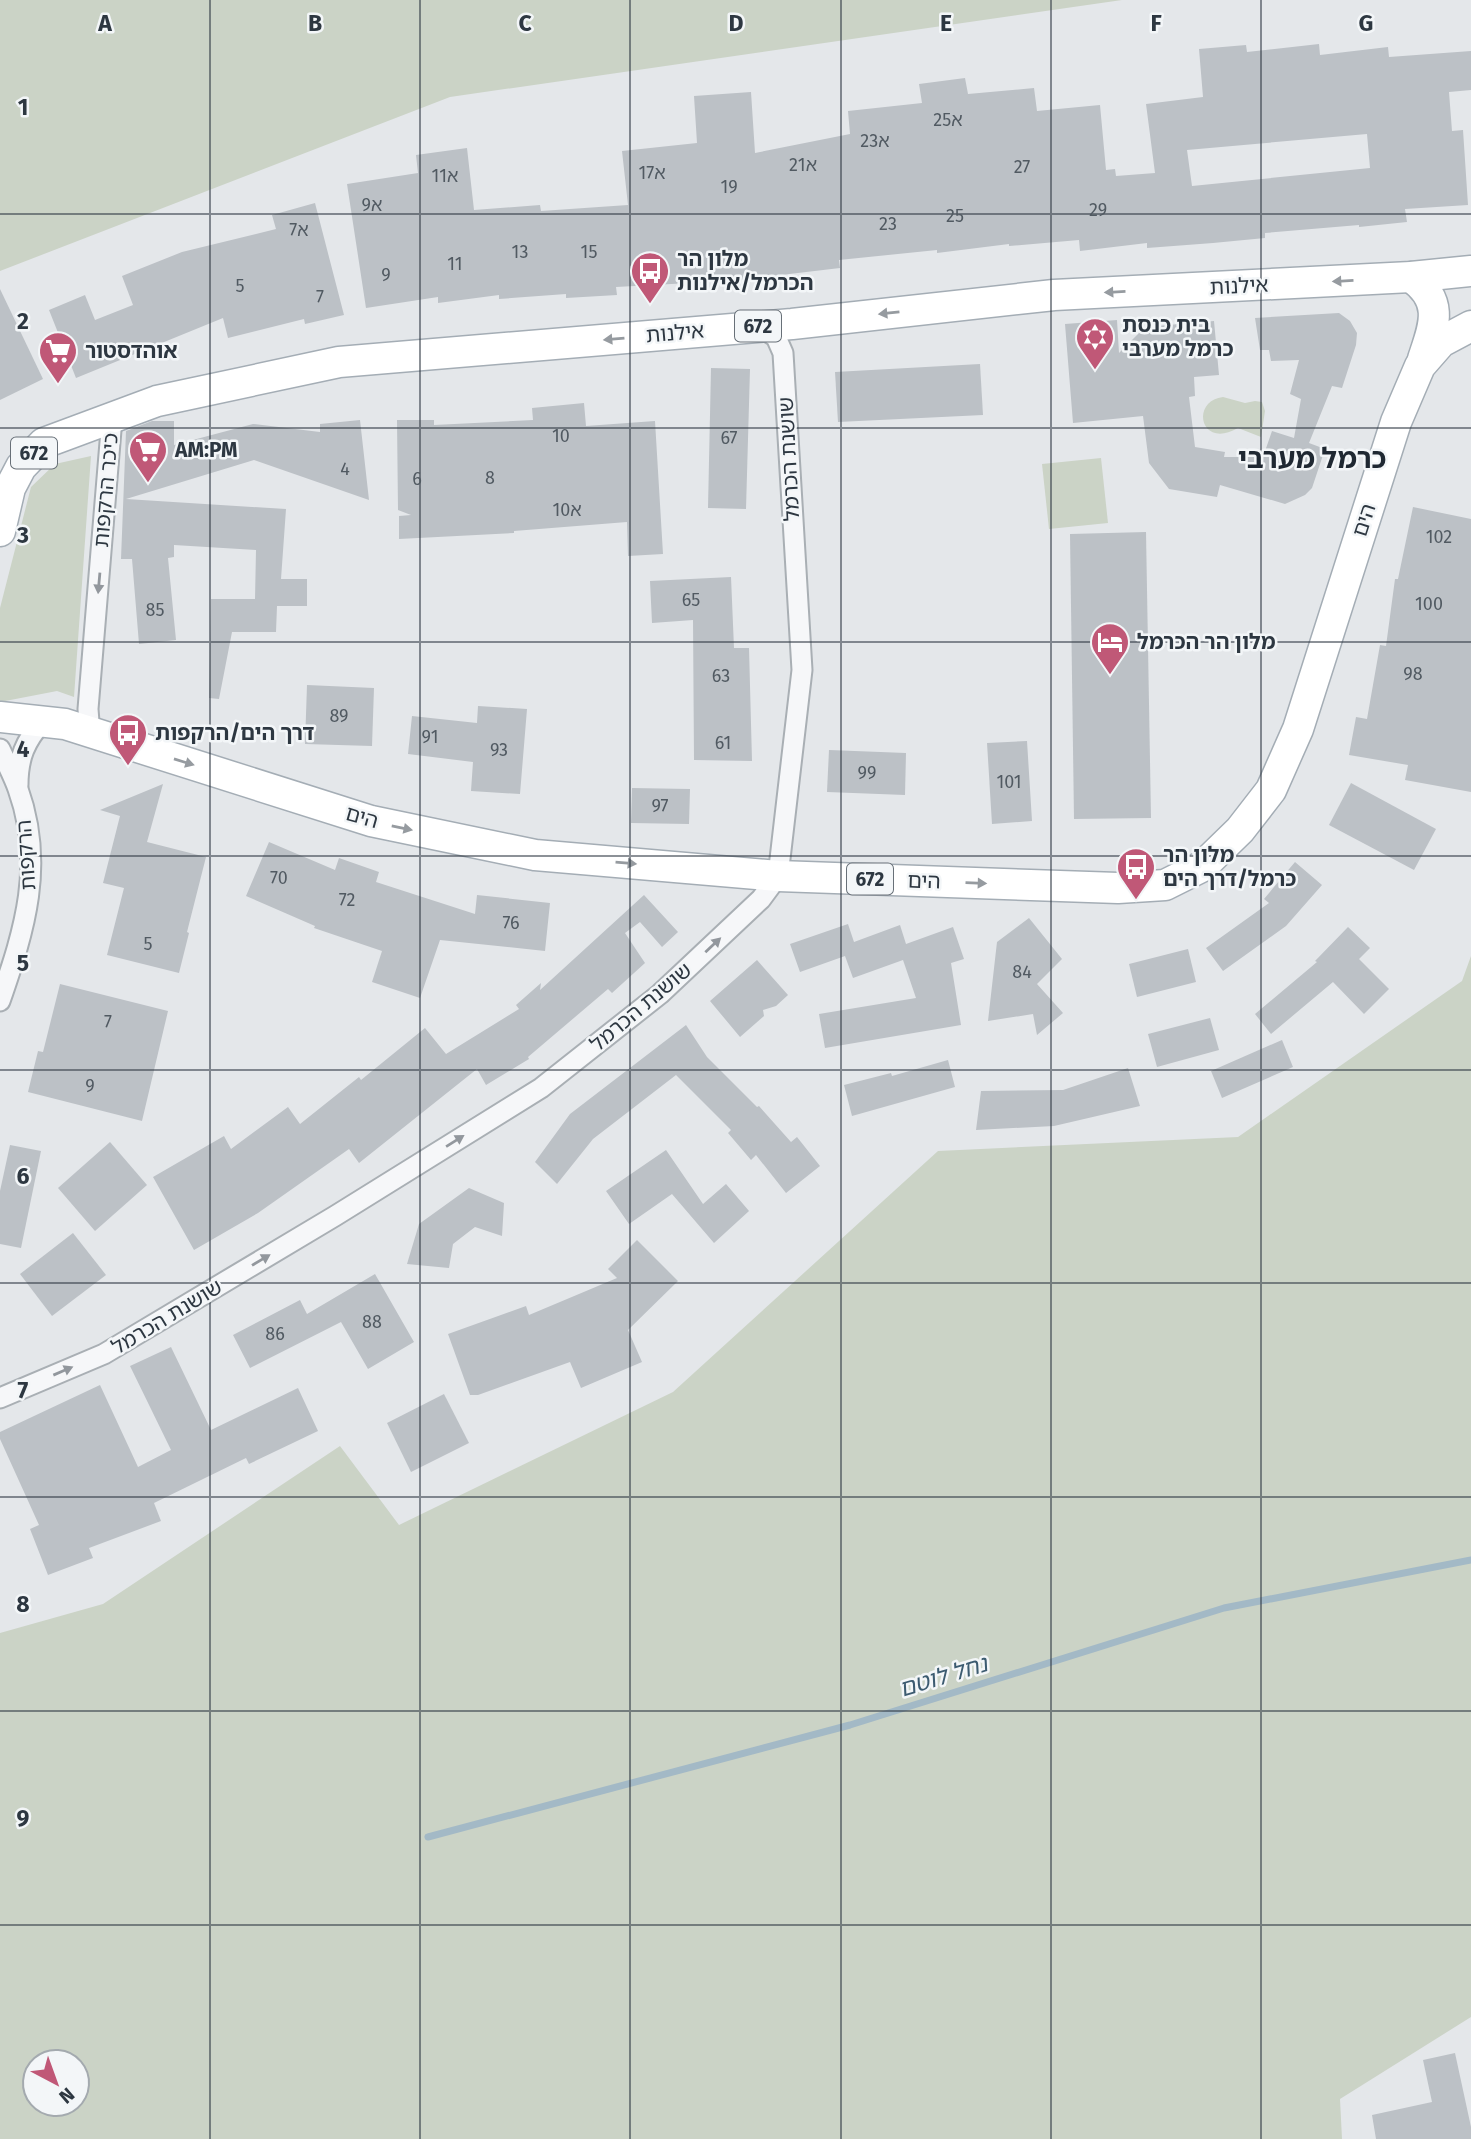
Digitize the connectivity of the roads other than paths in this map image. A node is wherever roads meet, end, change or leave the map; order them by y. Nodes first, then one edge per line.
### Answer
1 (1471, 271) edge
2 (1411, 277) junction
3 (759, 326) junction
4 (1471, 326) edge
5 (1420, 366) junction
6 (112, 418) junction
7 (0, 531) edge
8 (0, 717) edge
9 (43, 721) junction
10 (94, 734) junction
11 (0, 749) edge
12 (18, 789) junction
13 (778, 876) junction
14 (0, 1001) edge
15 (0, 1398) edge

1 - 2 main road, 672
2 -> 3 main road, אילנות / 672
2 - 5 main road
3 -> 6 main road, אילנות / 672
3 - 13 street, שושנת הכרמל
4 - 5 main road, הים / 672
13 -> 5 main road, הים / 672
6 - 7 main road, כיכר הרקפות / 672
6 -> 10 street, כיכר הרקפות
8 - 9 main road, הים / 672
9 - 10 main road, הים / 672
9 - 12 street, הרקפות
10 -> 13 main road, הים / 672
11 - 12 street, הרקפות
12 - 14 street, הרקפות
15 -> 13 street, שושנת הכרמל

